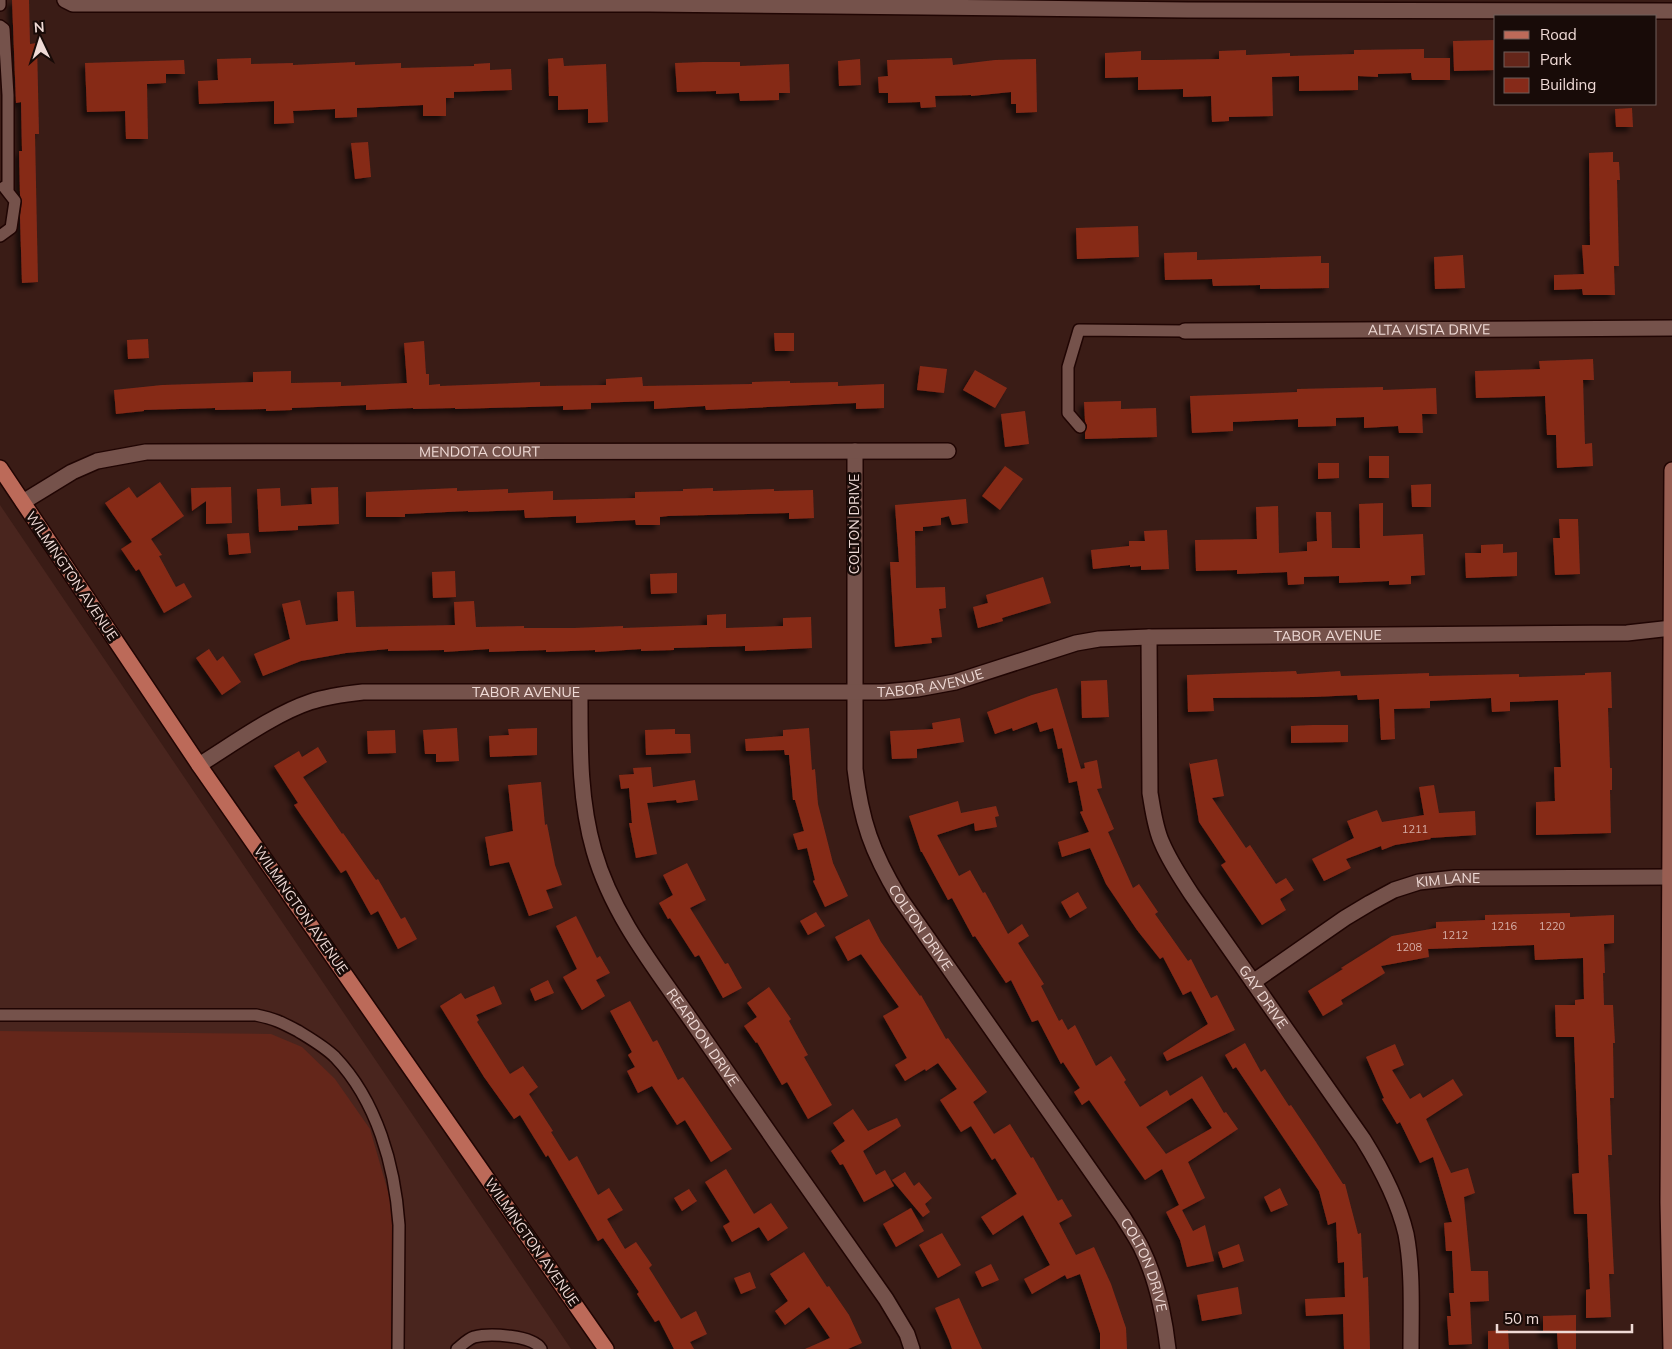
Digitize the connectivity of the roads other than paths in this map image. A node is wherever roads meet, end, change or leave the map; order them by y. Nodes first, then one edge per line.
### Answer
1 (0, 0) edge
2 (69, 2) edge
3 (650, 2) edge
4 (0, 5) edge
5 (1188, 5) edge
6 (1672, 11) edge
7 (0, 26) edge
8 (0, 180) edge
9 (8, 191) junction
10 (0, 236) edge
11 (1672, 328) edge
12 (1185, 331) joint
13 (1080, 427) dead end
14 (855, 451) junction
15 (948, 451) dead end
16 (0, 468) edge
17 (1672, 470) edge
18 (22, 502) junction
19 (1672, 628) edge
20 (1149, 636) junction
21 (854, 692) junction
22 (580, 693) junction
23 (199, 765) junction
24 (1670, 877) junction
25 (1253, 982) junction
26 (0, 1015) edge
27 (1670, 1202) edge
28 (398, 1349) edge
29 (457, 1349) edge
30 (542, 1349) edge
31 (606, 1349) edge
32 (912, 1349) edge
33 (1168, 1349) edge
34 (1411, 1349) edge
35 (1671, 1349) edge

1 - 4 lane
2 - 3 street
3 - 5 street
5 - 6 street
7 - 9 lane
8 - 9 lane
9 - 10 lane
11 - 12 street, ALTA VISTA DRIVE
12 - 13 lane
14 - 15 street, MENDOTA COURT
14 - 18 street, MENDOTA COURT
14 - 21 street, COLTON DRIVE
16 - 18 main road, WILMINGTON AVENUE
17 - 19 main road
18 - 23 main road, WILMINGTON AVENUE
19 - 20 street, TABOR AVENUE
19 - 24 main road
20 - 21 street, TABOR AVENUE
20 - 25 street, GAY DRIVE
21 - 22 street, TABOR AVENUE
21 - 33 street, COLTON DRIVE
22 - 23 street, TABOR AVENUE
22 - 32 street, REARDON DRIVE
23 - 31 main road, WILMINGTON AVENUE
24 - 25 street, KIM LANE
24 - 27 main road
25 - 34 street, GAY DRIVE
26 - 28 lane
27 - 35 main road
29 - 30 lane

